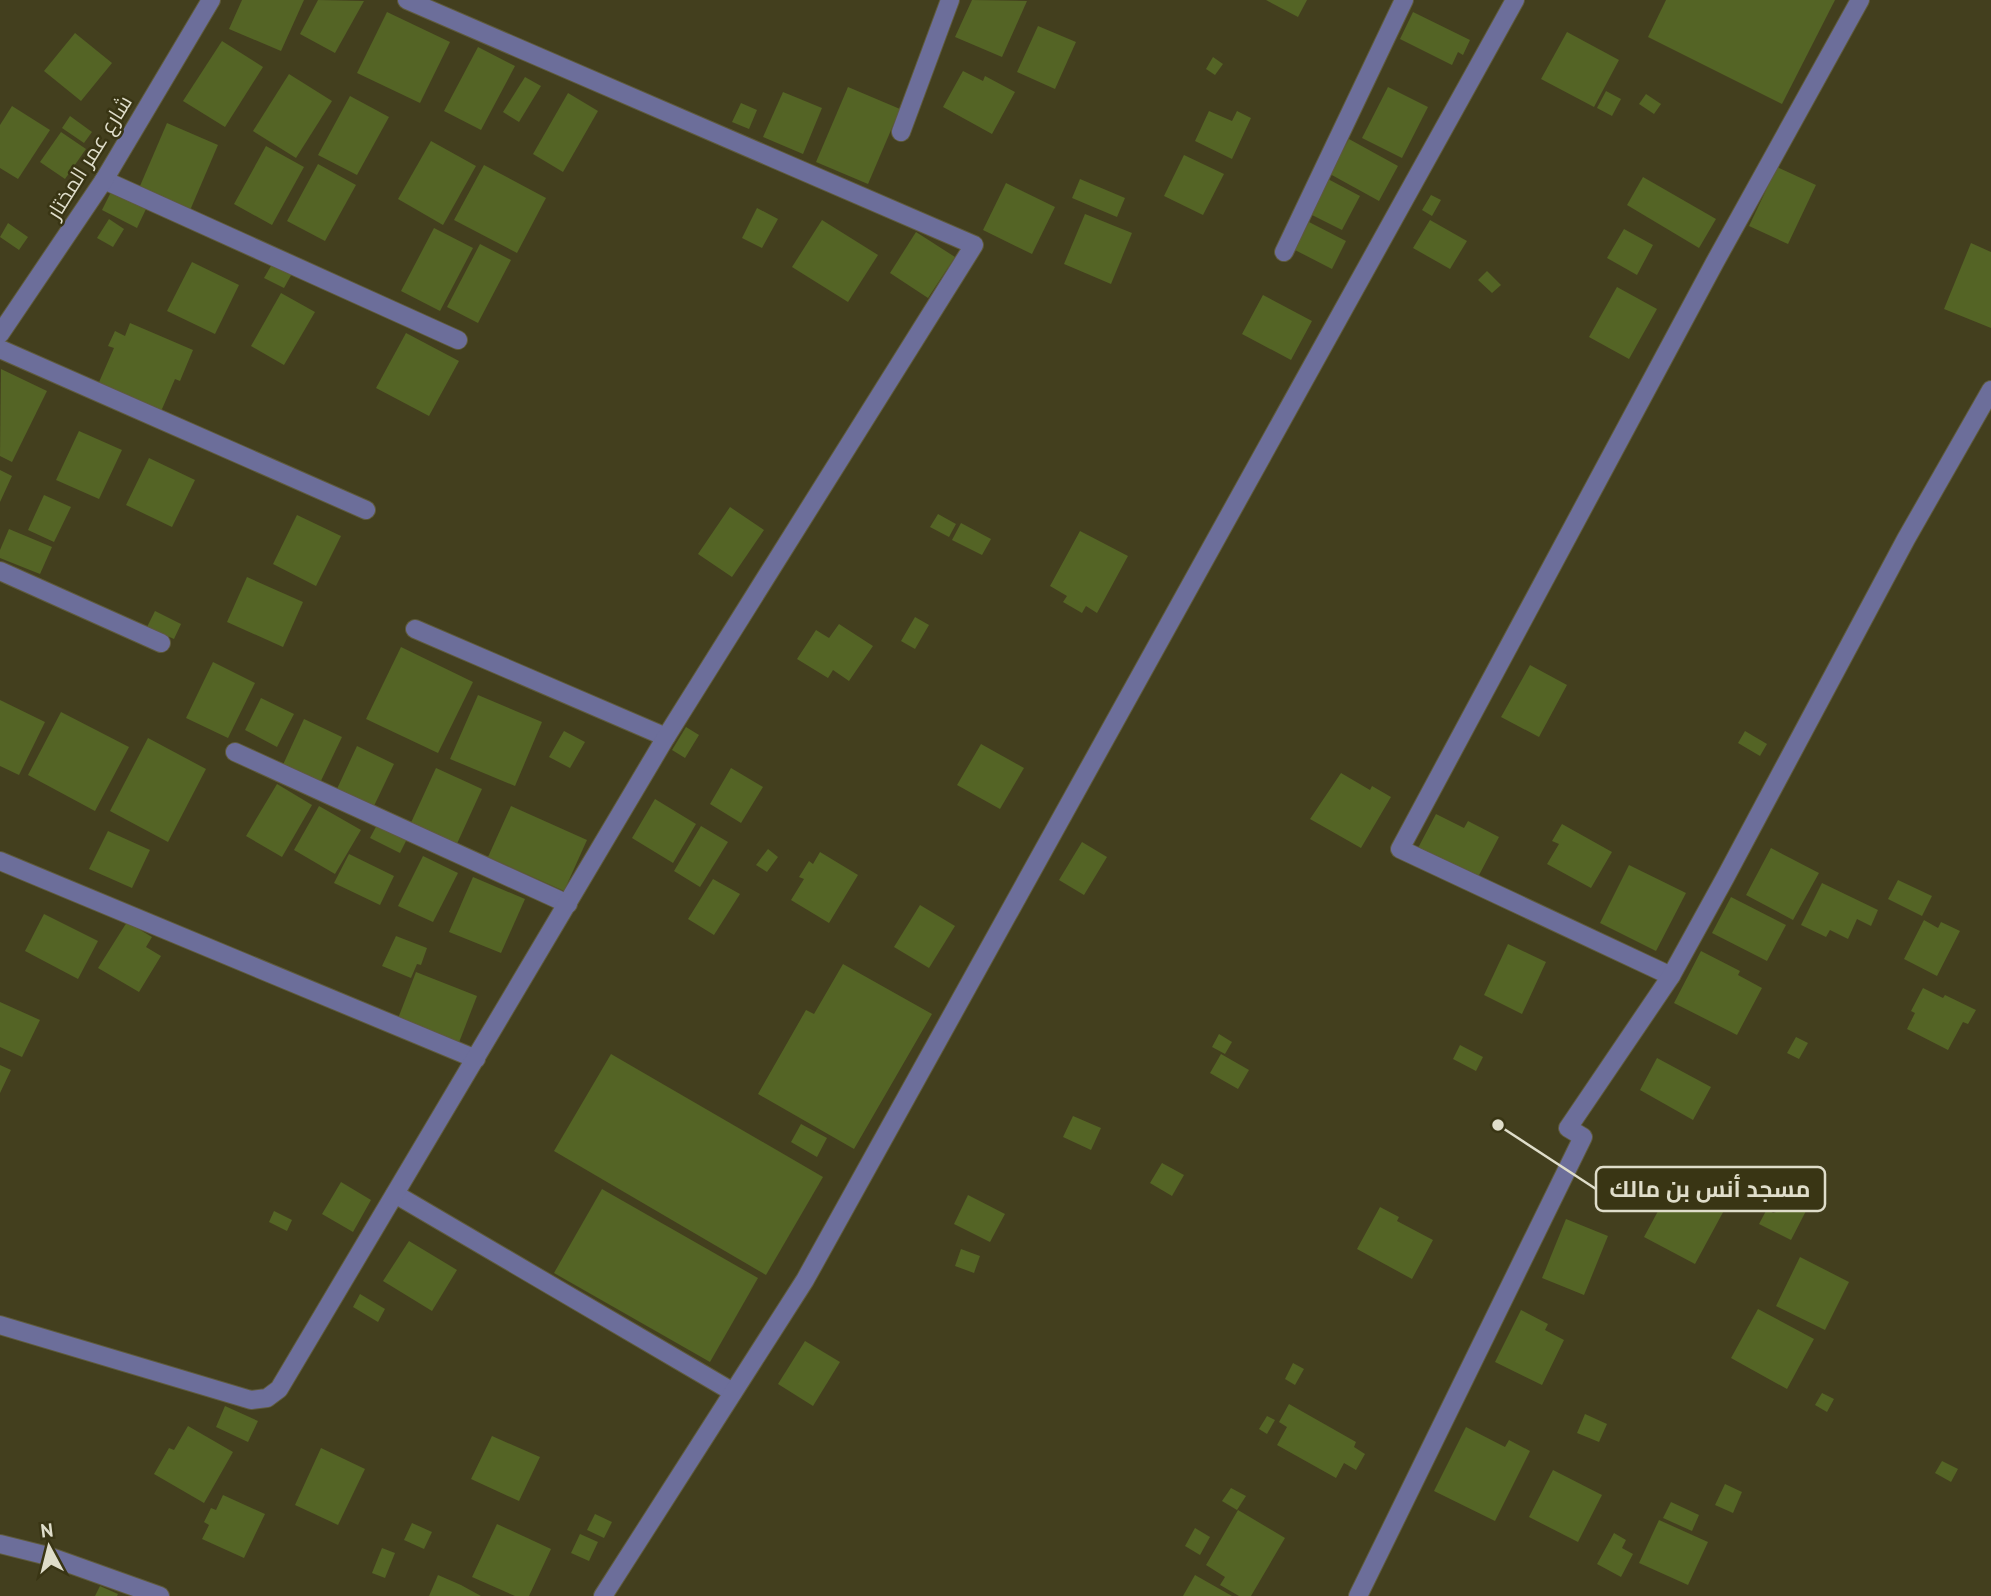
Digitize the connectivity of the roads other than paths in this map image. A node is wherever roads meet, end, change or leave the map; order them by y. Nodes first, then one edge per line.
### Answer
1 (211, 0) edge
2 (407, 0) edge
3 (950, 0) edge
4 (1404, 0) edge
5 (1515, 0) edge
6 (1860, 0) edge
7 (901, 132) dead end
8 (104, 180) junction
9 (1284, 251) dead end
10 (0, 334) edge
11 (458, 340) dead end
12 (0, 349) edge
13 (1991, 390) edge
14 (366, 510) dead end
15 (0, 571) edge
16 (415, 629) dead end
17 (161, 643) dead end
18 (666, 737) junction
19 (235, 752) dead end
20 (0, 861) edge
21 (568, 904) junction
22 (1671, 976) junction
23 (475, 1059) junction
24 (395, 1194) junction
25 (0, 1325) edge
26 (733, 1392) junction
27 (0, 1544) edge
28 (160, 1596) edge
29 (603, 1596) edge
30 (1358, 1596) edge

1 - 8 street, شارع عمر المختار
2 - 18 street
3 - 7 street
4 - 9 street
5 - 26 street
6 - 22 street
8 - 10 street, شارع عمر المختار
8 - 11 street
12 - 14 street
13 - 22 street
15 - 17 street
16 - 18 street
18 - 21 street
19 - 21 street
20 - 23 street
21 - 23 street
22 - 30 street
23 - 24 street
24 - 25 street
24 - 26 street
26 - 29 street
27 - 28 street

